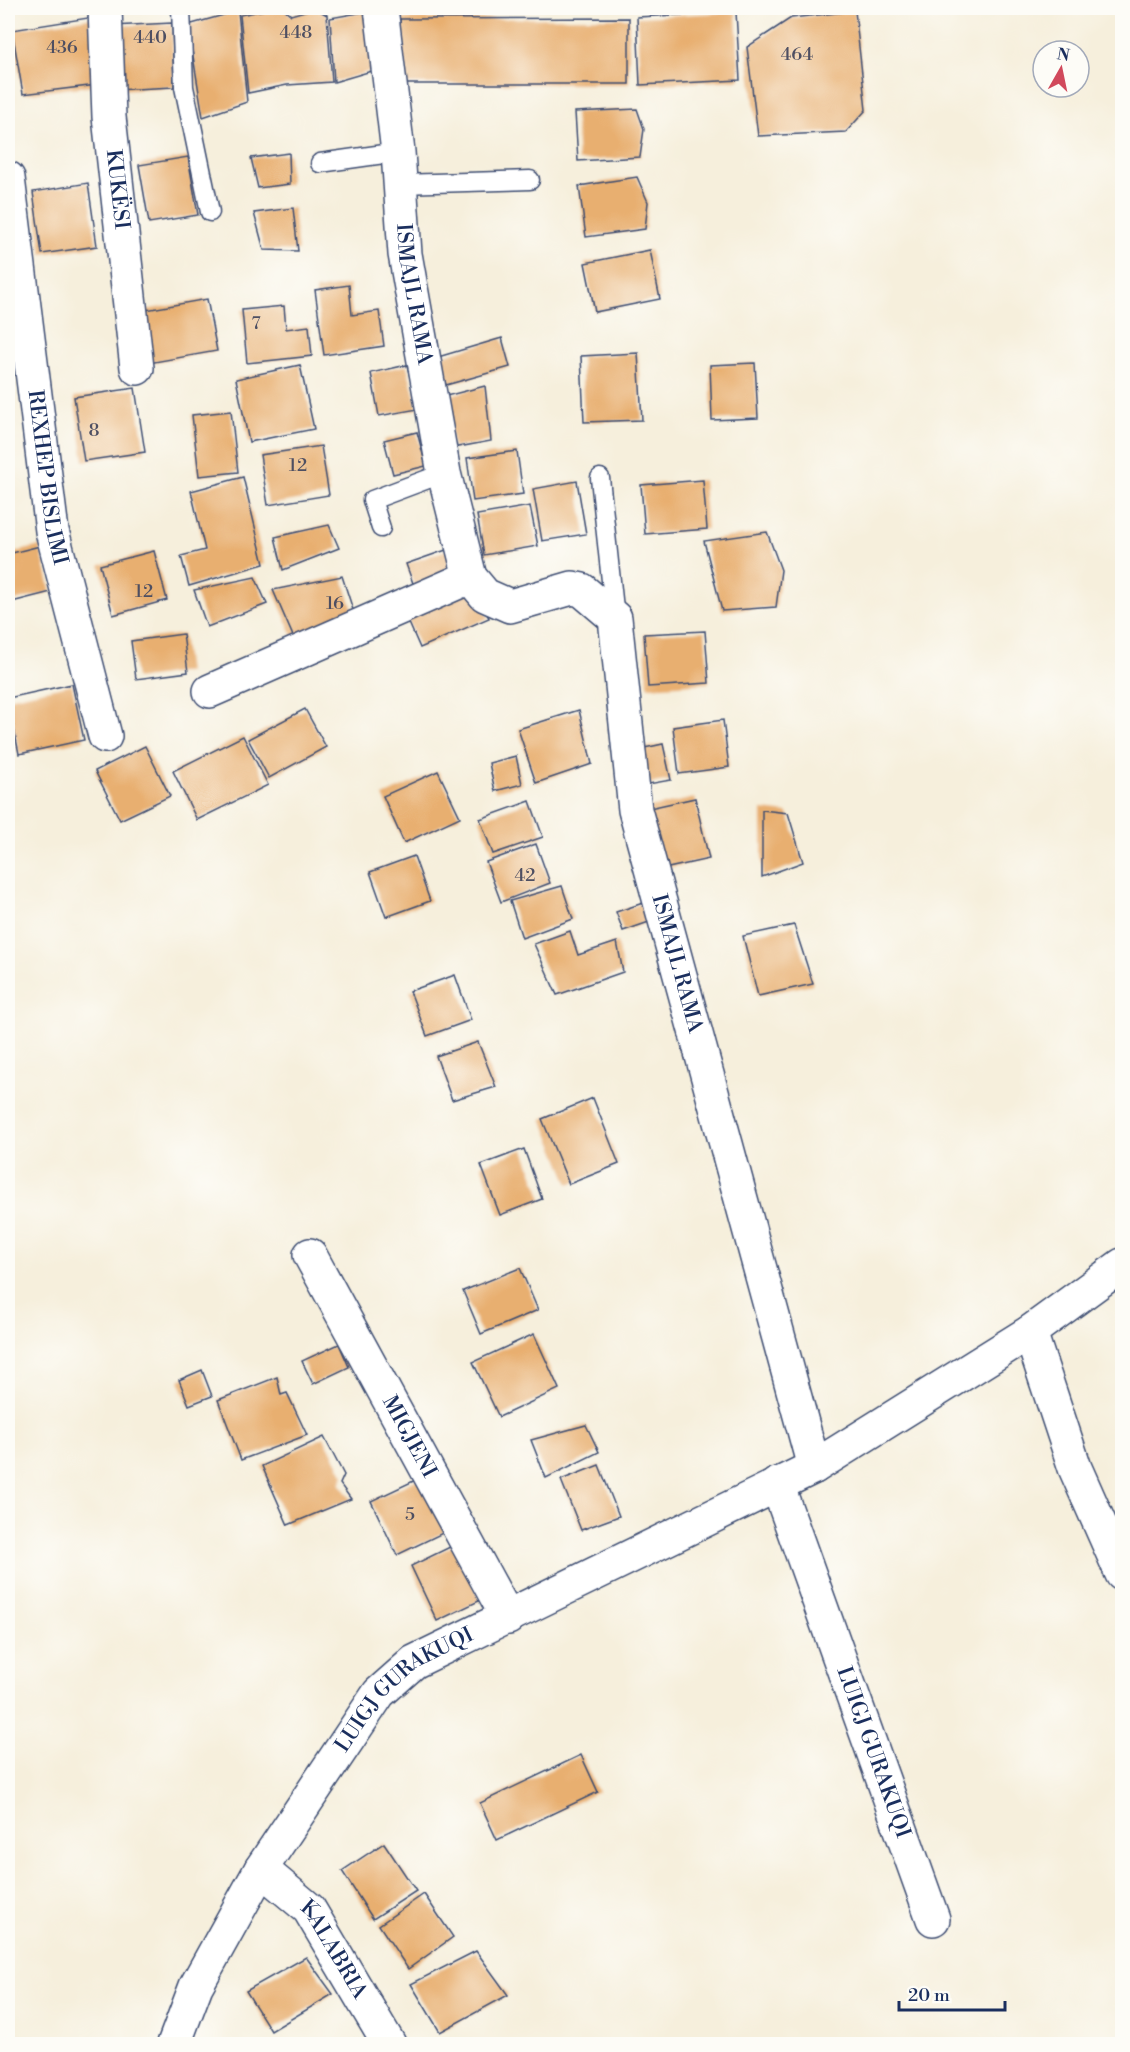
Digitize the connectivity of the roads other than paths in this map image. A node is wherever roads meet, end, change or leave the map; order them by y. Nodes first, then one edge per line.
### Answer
1 (105, 8) edge
2 (181, 8) edge
3 (381, 8) edge
4 (398, 152) junction
5 (320, 163) dead end
6 (8, 178) edge
7 (530, 180) dead end
8 (400, 184) junction
9 (210, 212) dead end
10 (137, 369) dead end
11 (444, 473) junction
12 (600, 478) dead end
13 (381, 528) dead end
14 (470, 577) junction
15 (615, 618) junction
16 (210, 691) dead end
17 (105, 736) dead end
18 (310, 1255) dead end
19 (1122, 1265) edge
20 (1030, 1332) junction
21 (814, 1467) junction
22 (777, 1484) junction
23 (1122, 1574) edge
24 (508, 1618) junction
25 (261, 1869) junction
26 (933, 1919) dead end
27 (174, 2044) edge
28 (389, 2044) edge

1 - 10 street, KUKËSI
2 - 9 lane
3 - 4 street, ISMAJL RAMA
4 - 5 lane
4 - 8 street, ISMAJL RAMA
6 - 17 street, REXHEP BISLIMI
7 - 8 lane
8 - 11 street, ISMAJL RAMA
11 - 13 lane
11 - 14 street, ISMAJL RAMA
12 - 15 lane
14 - 15 street
14 - 16 street
15 - 21 street, ISMAJL RAMA
18 - 24 street, MIGJENI
19 - 20 street, LUIGJ GURAKUQI
20 - 21 street, LUIGJ GURAKUQI
20 - 23 street
21 - 22 street, LUIGJ GURAKUQI
22 - 24 street, LUIGJ GURAKUQI
22 - 26 street, LUIGJ GURAKUQI
24 - 25 street, LUIGJ GURAKUQI
25 - 27 street, LUIGJ GURAKUQI
25 - 28 street, KALABRIA

